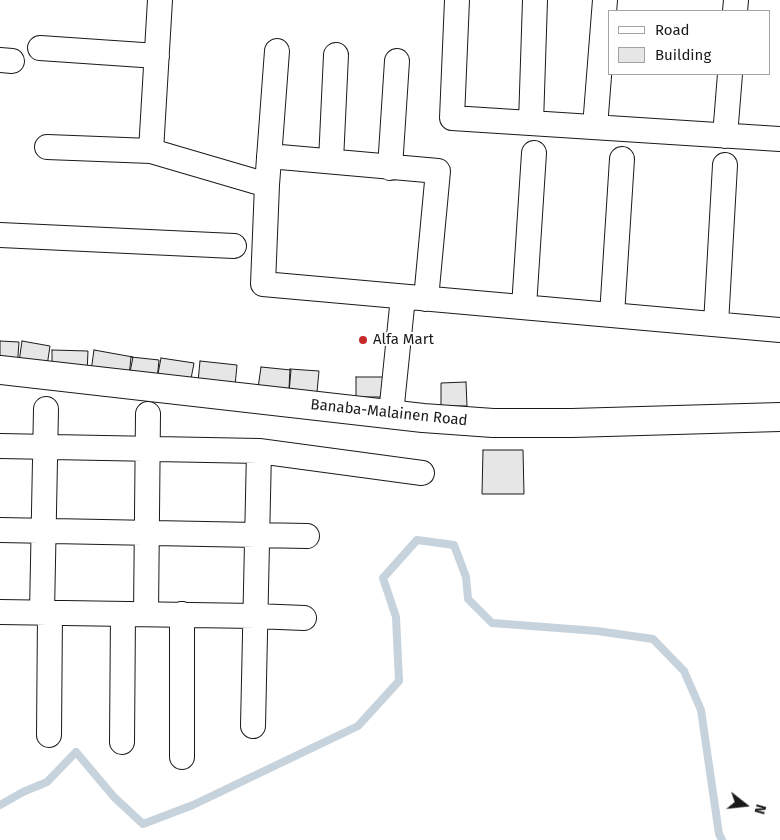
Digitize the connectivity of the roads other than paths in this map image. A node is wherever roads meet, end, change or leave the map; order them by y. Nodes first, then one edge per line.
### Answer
1 (160, 0) edge
2 (457, 0) edge
3 (535, 0) edge
4 (604, 0) edge
5 (40, 48) dead end
6 (277, 51) dead end
7 (336, 55) dead end
8 (156, 56) junction
9 (397, 61) dead end
10 (730, 75) edge
11 (531, 123) junction
12 (595, 127) junction
13 (725, 136) junction
14 (780, 139) edge
15 (47, 147) dead end
16 (151, 151) junction
17 (534, 153) dead end
18 (269, 156) junction
19 (622, 159) dead end
20 (331, 161) junction
21 (725, 165) dead end
22 (390, 168) junction
23 (267, 184) junction
24 (0, 235) edge
25 (234, 246) dead end
26 (415, 298) junction
27 (524, 307) junction
28 (612, 315) junction
29 (716, 324) junction
30 (780, 330) edge
31 (0, 370) edge
32 (46, 409) dead end
33 (148, 414) dead end
34 (391, 414) junction
35 (780, 417) edge
36 (0, 446) edge
37 (46, 447) junction
38 (148, 449) junction
39 (260, 451) junction
40 (422, 473) dead end
41 (0, 530) edge
42 (44, 531) junction
43 (147, 533) junction
44 (257, 536) junction
45 (308, 536) dead end
46 (0, 612) edge
47 (46, 613) junction
48 (134, 614) junction
49 (182, 614) junction
50 (255, 616) junction
51 (304, 618) dead end
52 (253, 726) dead end
53 (49, 734) dead end
54 (122, 742) dead end
55 (182, 756) dead end

1 - 8 street
2 - 11 street
3 - 11 street
4 - 12 street
5 - 8 street
6 - 18 street
7 - 20 street
8 - 16 street
9 - 22 street
10 - 13 street
11 - 12 street
12 - 13 street
13 - 14 street
15 - 16 street
16 - 23 street
17 - 27 street
18 - 20 street
18 - 23 street
19 - 28 street
20 - 22 street
21 - 29 street
22 - 26 street
23 - 26 street
24 - 25 street
26 - 27 street
26 - 34 street
27 - 28 street
28 - 29 street
29 - 30 street
31 - 34 street, Banaba-Malainen Road
32 - 37 street
33 - 38 street
34 - 35 street, Banaba-Malainen Road
36 - 37 street
37 - 38 street
37 - 42 street
38 - 39 street
38 - 43 street
39 - 40 street
39 - 44 street
41 - 42 street
42 - 43 street
42 - 47 street
43 - 44 street
43 - 48 street
44 - 45 street
44 - 50 street
46 - 47 street
47 - 48 street
47 - 53 street
48 - 49 street
48 - 54 street
49 - 50 street
49 - 55 street
50 - 51 street
50 - 52 street

